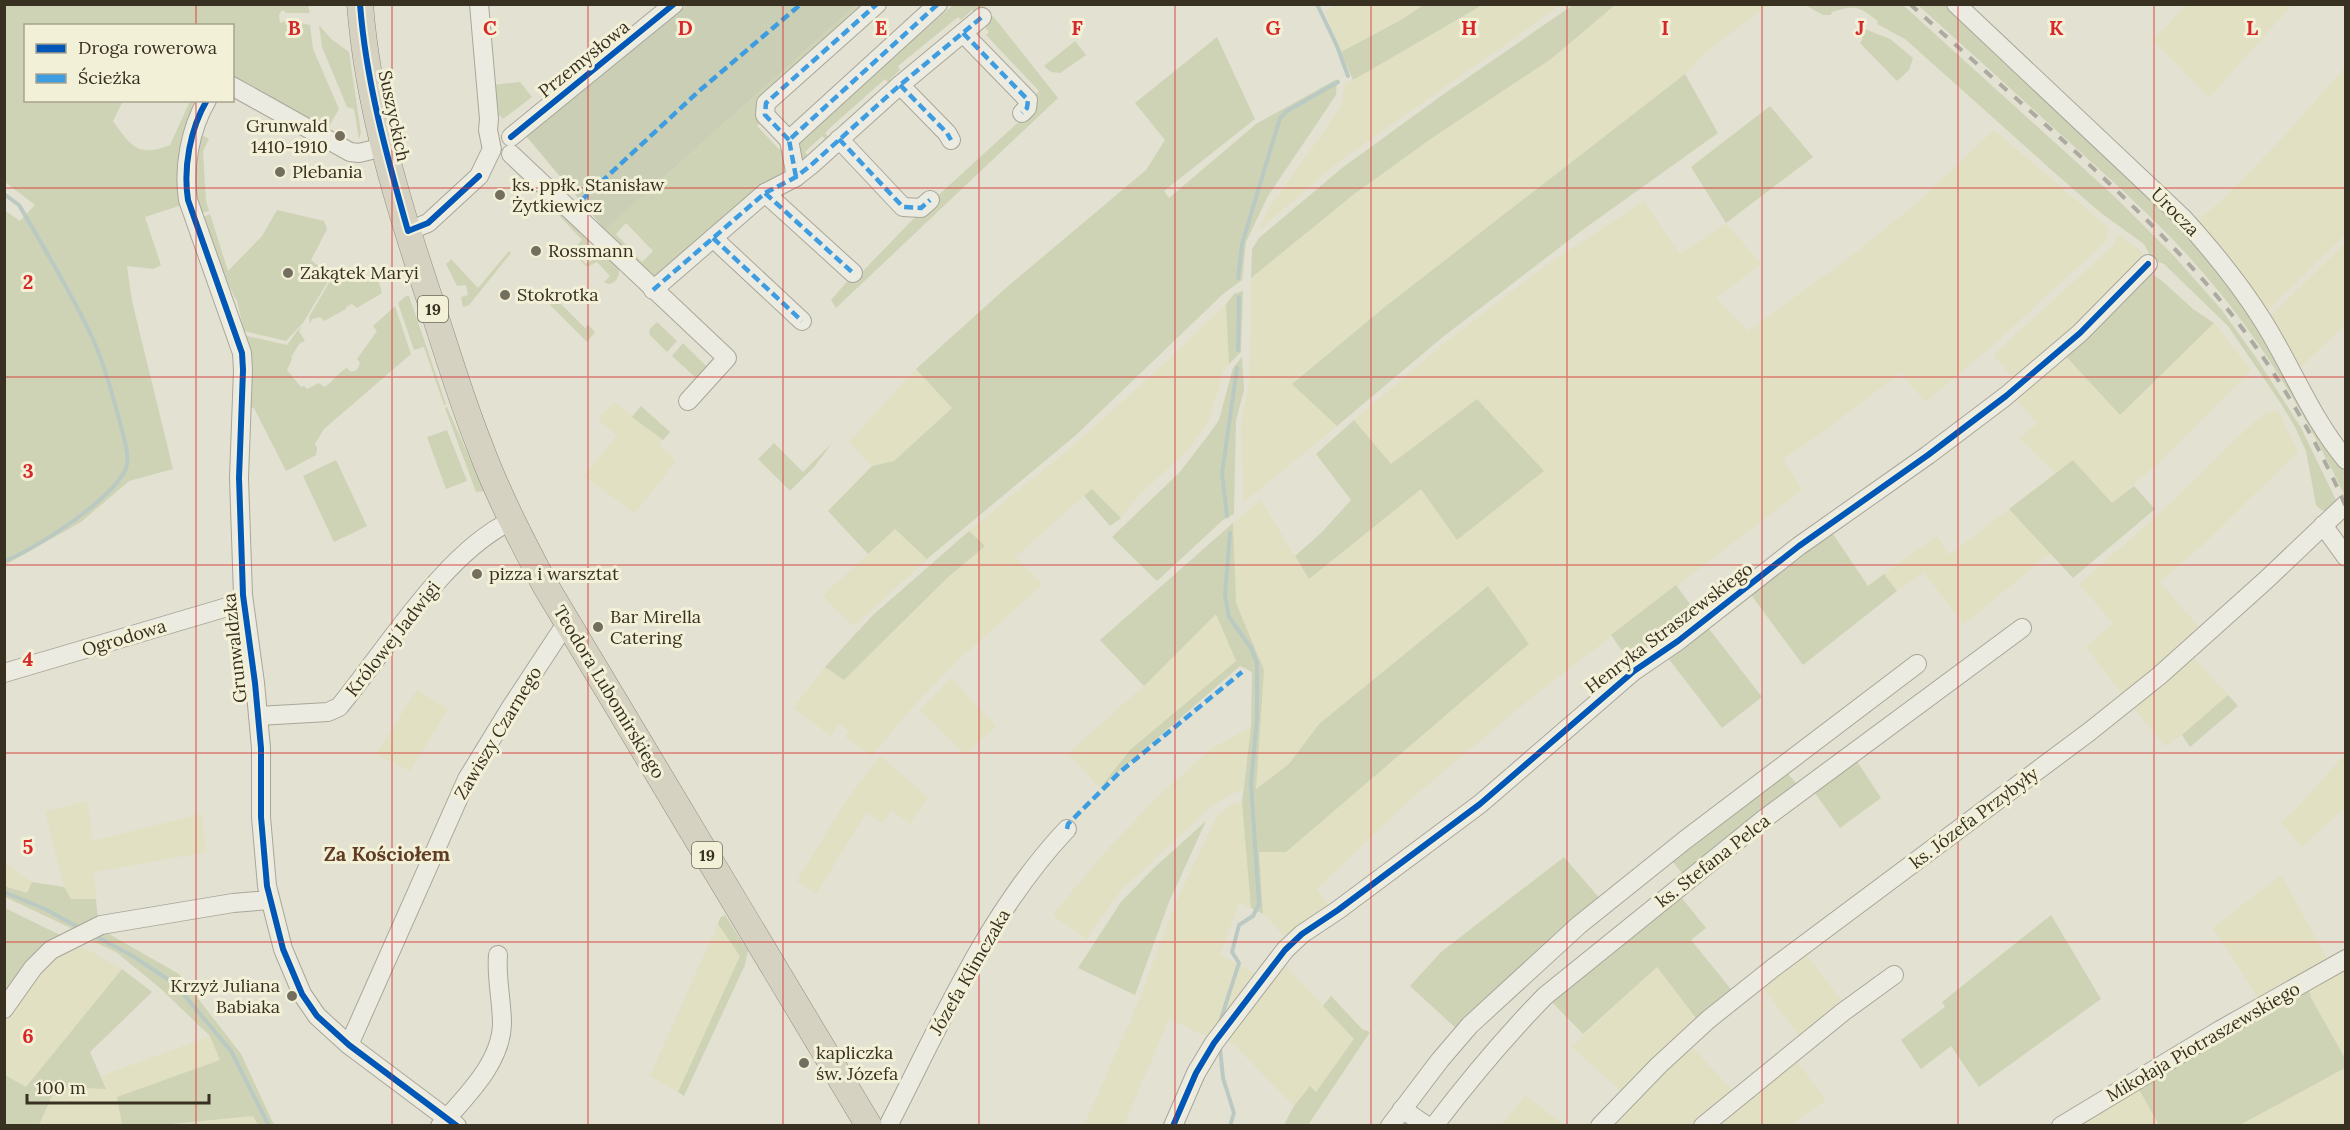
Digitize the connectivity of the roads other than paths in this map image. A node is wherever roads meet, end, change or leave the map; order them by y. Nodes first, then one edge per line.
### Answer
1 (360, 4) edge
2 (478, 4) edge
3 (675, 4) edge
4 (877, 4) edge
5 (938, 4) edge
6 (1963, 7) edge
7 (982, 17) dead end
8 (963, 33) junction
9 (900, 84) junction
10 (234, 87) edge
11 (206, 102) edge
12 (1023, 112) dead end
13 (839, 139) junction
14 (789, 140) junction
15 (951, 140) dead end
16 (503, 146) junction
17 (384, 147) junction
18 (796, 177) junction
19 (765, 193) junction
20 (930, 200) dead end
21 (408, 231) junction
22 (713, 238) junction
23 (2148, 264) dead end
24 (853, 273) dead end
25 (653, 290) junction
26 (802, 321) dead end
27 (688, 401) dead end
28 (2346, 460) edge
29 (2345, 504) edge
30 (511, 521) junction
31 (2323, 525) junction
32 (2346, 558) edge
33 (244, 605) junction
34 (567, 622) junction
35 (2022, 628) dead end
36 (1917, 664) dead end
37 (4, 673) edge
38 (258, 716) junction
39 (1067, 829) dead end
40 (270, 900) junction
41 (498, 954) dead end
42 (2346, 959) edge
43 (1894, 975) dead end
44 (4, 1009) edge
45 (349, 1046) junction
46 (1402, 1109) junction
47 (448, 1123) edge
48 (869, 1125) edge
49 (888, 1125) edge
50 (1173, 1125) edge
51 (1390, 1125) edge
52 (1427, 1125) edge
53 (1434, 1125) edge
54 (1600, 1125) edge
55 (1702, 1125) edge
56 (2061, 1125) edge

1 - 17 highway, Suszyckich / 19
2 - 16 street
3 - 16 street, Przemysłowa
4 - 14 street
5 - 14 street
6 - 28 street, Urocza
7 - 8 street
8 - 9 street
8 - 12 street
9 - 13 street
9 - 15 street
10 - 17 street
11 - 33 street, Grunwaldzka
13 - 18 street
13 - 20 street
14 - 18 street
16 - 21 street, Przemysłowa
16 - 25 street
17 - 21 highway, Suszyckich / 19
18 - 19 street
19 - 22 street
19 - 24 street
21 - 30 highway, Teodora Lubomirskiego / 19
22 - 25 street
22 - 26 street
23 - 50 street, Henryka Straszewskiego
25 - 27 street
29 - 31 street, ks. Józefa Przybyły
30 - 34 highway, Teodora Lubomirskiego / 19
30 - 38 street, Królowej Jadwigi
31 - 32 street
31 - 54 street, ks. Józefa Przybyły
33 - 37 street, Ogrodowa
33 - 38 street, Grunwaldzka
34 - 45 street, Zawiszy Czarnego
34 - 48 highway, Teodora Lubomirskiego / 19
35 - 53 street, ks. Stefana Pelca
36 - 46 street, ks. Stefana Pelca
38 - 40 street, Grunwaldzka
39 - 49 street, Józefa Klimczaka
40 - 44 street
40 - 45 street, Grunwaldzka
41 - 47 street
42 - 56 street, Mikołaja Piotraszewskiego
43 - 55 street
45 - 47 street, Grunwaldzka
46 - 51 street, ks. Stefana Pelca
46 - 52 street

